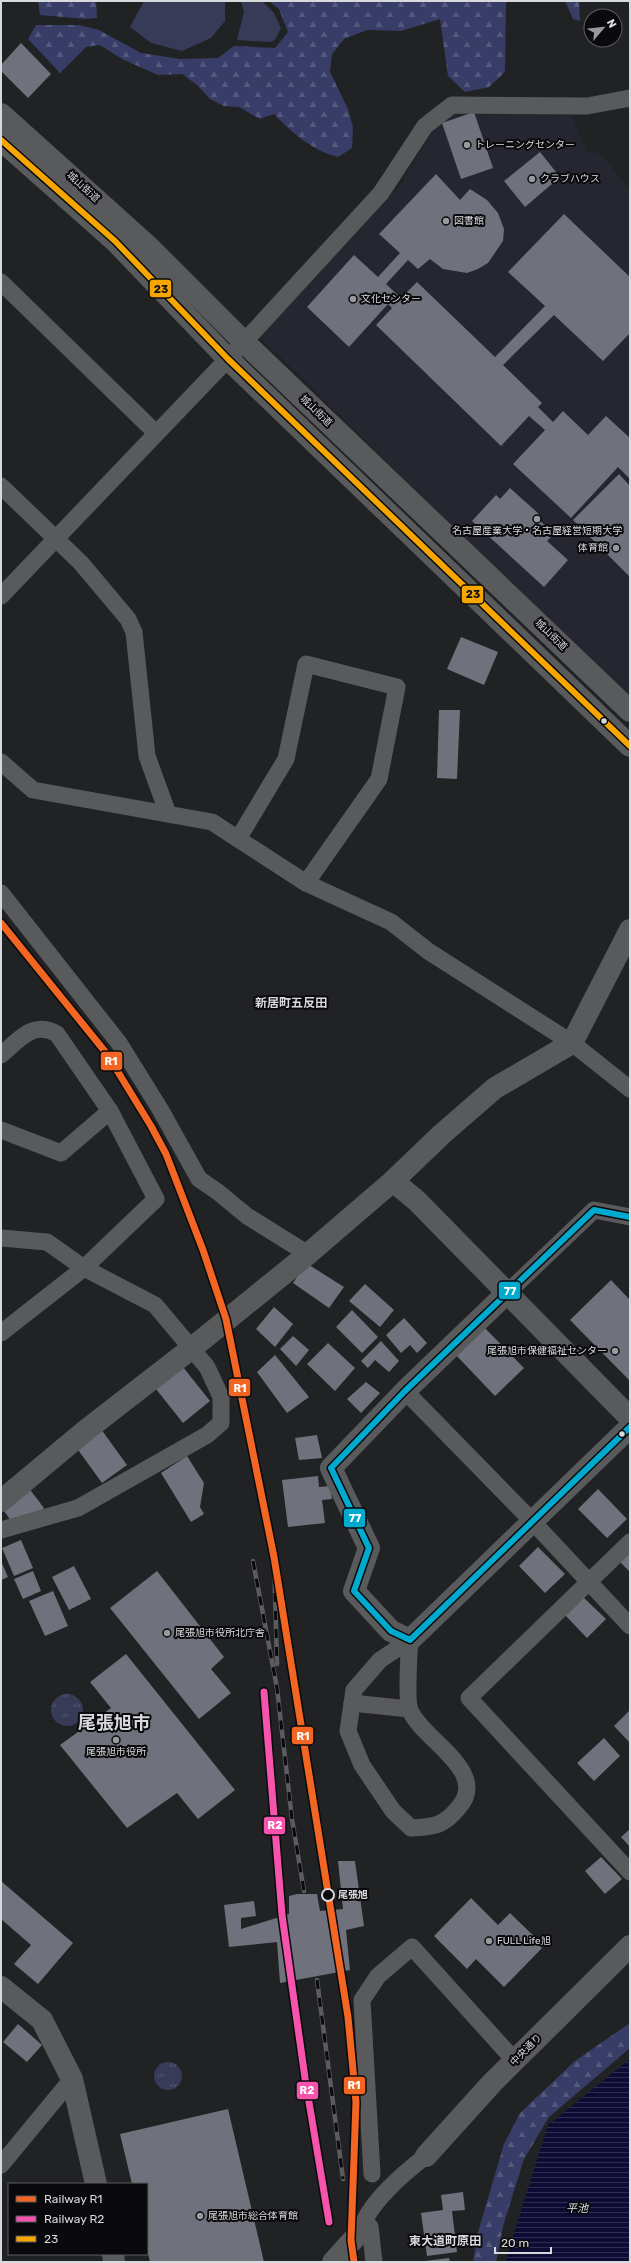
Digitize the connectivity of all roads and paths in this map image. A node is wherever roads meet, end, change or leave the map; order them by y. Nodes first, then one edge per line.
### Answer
1 (630, 98) edge
2 (1, 114) edge
3 (1, 142) edge
4 (1, 282) edge
5 (244, 342) junction
6 (228, 359) junction
7 (156, 433) junction
8 (1, 486) edge
9 (56, 538) junction
10 (1, 596) edge
11 (630, 711) edge
12 (630, 746) edge
13 (1, 762) edge
14 (168, 814) junction
15 (238, 839) junction
16 (306, 883) junction
17 (1, 893) edge
18 (630, 930) edge
19 (572, 1043) junction
20 (1, 1055) edge
21 (630, 1089) edge
22 (110, 1111) junction
23 (1, 1130) edge
24 (394, 1181) junction
25 (630, 1217) edge
26 (1, 1238) edge
27 (308, 1254) junction
28 (84, 1268) junction
29 (507, 1293) junction
30 (1, 1333) edge
31 (192, 1348) junction
32 (405, 1391) junction
33 (630, 1418) edge
34 (630, 1427) edge
35 (1, 1501) edge
36 (533, 1522) junction
37 (1, 1530) edge
38 (630, 1542) edge
39 (588, 1582) junction
40 (630, 1626) edge
41 (410, 1640) junction
42 (352, 1703) junction
43 (409, 1709) junction
44 (630, 1872) edge
45 (630, 1946) edge
46 (1, 1987) edge
47 (515, 2061) junction
48 (72, 2079) junction
49 (426, 2156) joint
50 (1, 2165) edge
51 (372, 2174) dead end
52 (96, 2183) edge
53 (366, 2229) junction
54 (333, 2262) edge
55 (374, 2262) edge

1 - 5 street
2 - 5 street, 城山街道
3 - 6 street, 城山街道
4 - 7 street
5 - 6 street
5 - 11 street, 城山街道
6 - 7 street
6 - 12 street, 城山街道
7 - 9 street
8 - 9 street
9 - 10 street
9 - 14 street
13 - 14 street
14 - 15 street
15 - 16 street
15 - 16 street
16 - 19 street
17 - 27 street
18 - 19 street
19 - 21 street
19 - 24 street
20 - 22 street
22 - 23 street
22 - 28 street
24 - 27 street
24 - 29 street
25 - 29 street
26 - 28 street
27 - 31 street
28 - 30 street
28 - 31 street
29 - 32 street
29 - 33 street
31 - 35 street
31 - 37 street
32 - 36 street
32 - 41 street
34 - 36 street
36 - 39 street
36 - 41 street
38 - 39 street
39 - 40 street
39 - 44 street
41 - 42 street
41 - 43 street
42 - 43 street
42 - 43 street
45 - 47 street, 中央通り
46 - 48 street
47 - 49 street, 中央通り
47 - 51 street
48 - 50 street
48 - 52 street
49 - 53 street, 中央通り
53 - 54 street, 中央通り
53 - 55 street

